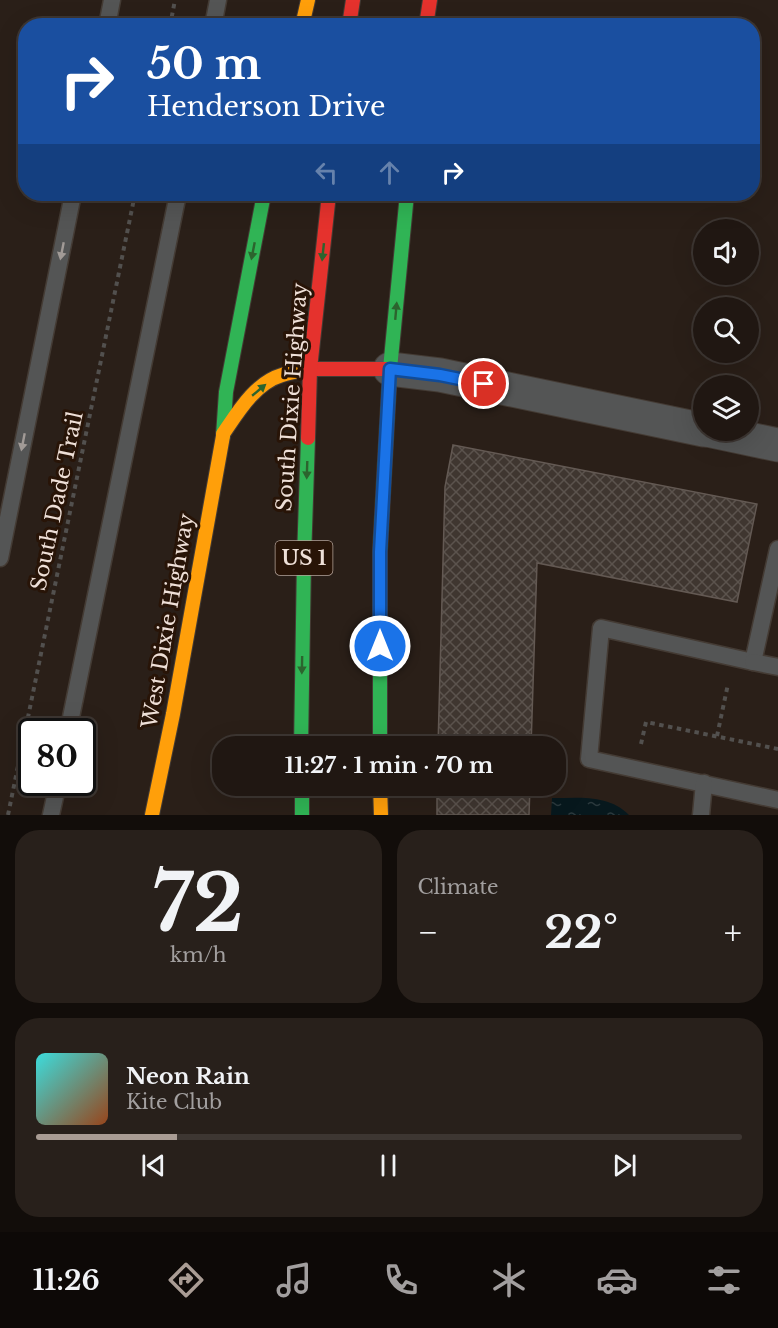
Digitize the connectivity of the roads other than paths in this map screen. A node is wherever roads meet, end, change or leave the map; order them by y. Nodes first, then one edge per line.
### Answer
1 (112, 0) edge
2 (218, 0) edge
3 (308, 0) edge
4 (353, 0) edge
5 (430, 0) edge
6 (109, 18) edge
7 (215, 18) edge
8 (304, 18) edge
9 (350, 18) edge
10 (427, 18) edge
11 (72, 201) edge
12 (177, 201) edge
13 (263, 201) edge
14 (328, 201) edge
15 (406, 201) edge
16 (310, 369) junction
17 (390, 369) junction
18 (693, 428) edge
19 (223, 434) junction
20 (759, 441) edge
21 (778, 445) edge
22 (778, 549) edge
23 (0, 558) edge
24 (753, 662) junction
25 (778, 667) edge
26 (71, 718) edge
27 (301, 736) edge
28 (380, 736) edge
29 (704, 783) junction
30 (55, 796) edge
31 (302, 796) edge
32 (380, 796) edge
33 (778, 800) edge
34 (51, 815) edge
35 (152, 815) edge
36 (302, 815) edge
37 (381, 815) edge
38 (701, 815) edge

1 - 6 lane
2 - 7 lane
3 - 8 main road
4 - 9 main road
5 - 10 main road
11 -> 23 lane
12 - 26 lane
13 -> 19 main road, West Dixie Highway
14 -> 16 main road, South Dixie Highway / US 1
17 -> 15 main road
16 - 17 main road, West Dixie Highway
19 -> 16 main road, West Dixie Highway
16 -> 27 main road, South Dixie Highway / US 1
17 - 18 street
17 - 28 main road
19 - 35 main road, West Dixie Highway
20 - 21 street
22 - 24 lane
24 - 25 lane
24 - 29 lane
29 - 33 lane
29 - 38 lane
30 - 34 lane
31 - 36 main road
32 - 37 main road

